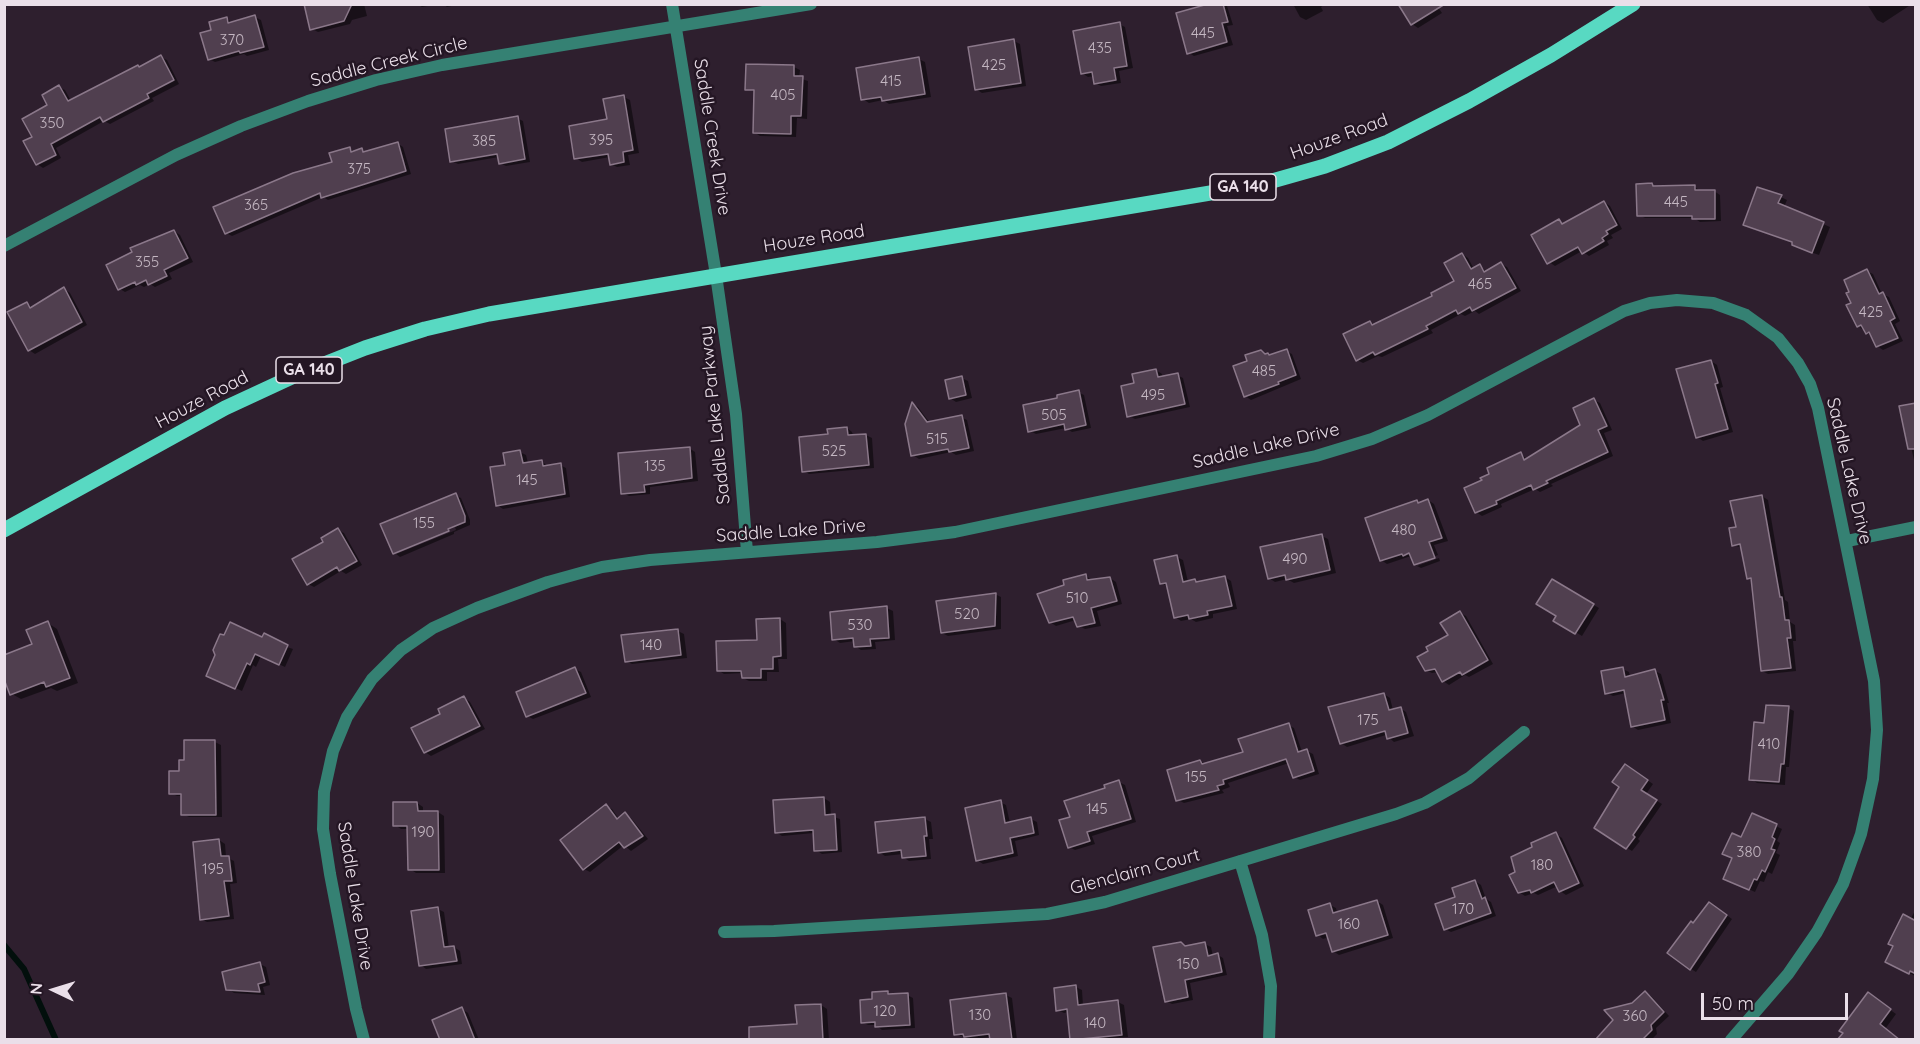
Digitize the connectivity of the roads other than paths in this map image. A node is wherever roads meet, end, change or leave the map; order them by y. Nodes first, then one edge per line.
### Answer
1 (672, 4) edge
2 (811, 4) edge
3 (1633, 4) edge
4 (676, 26) junction
5 (4, 246) edge
6 (716, 275) junction
7 (1916, 527) edge
8 (4, 530) edge
9 (1847, 541) junction
10 (747, 552) junction
11 (1524, 732) dead end
12 (1240, 861) junction
13 (724, 932) dead end
14 (364, 1040) edge
15 (1269, 1040) edge
16 (1731, 1040) edge

1 - 4 street, Saddle Creek Drive
2 - 4 street, Saddle Creek Circle
3 - 6 main road, Houze Road / GA 140
4 - 5 street, Saddle Creek Circle
4 - 6 street, Saddle Creek Drive
6 - 8 main road, Houze Road / GA 140
6 - 10 street, Saddle Lake Parkway
7 - 9 street
9 - 10 street, Saddle Lake Drive
9 - 16 street, Saddle Lake Drive
10 - 14 street, Saddle Lake Drive
11 - 12 street, Glenclairn Court
12 - 13 street, Glenclairn Court
12 - 15 street

